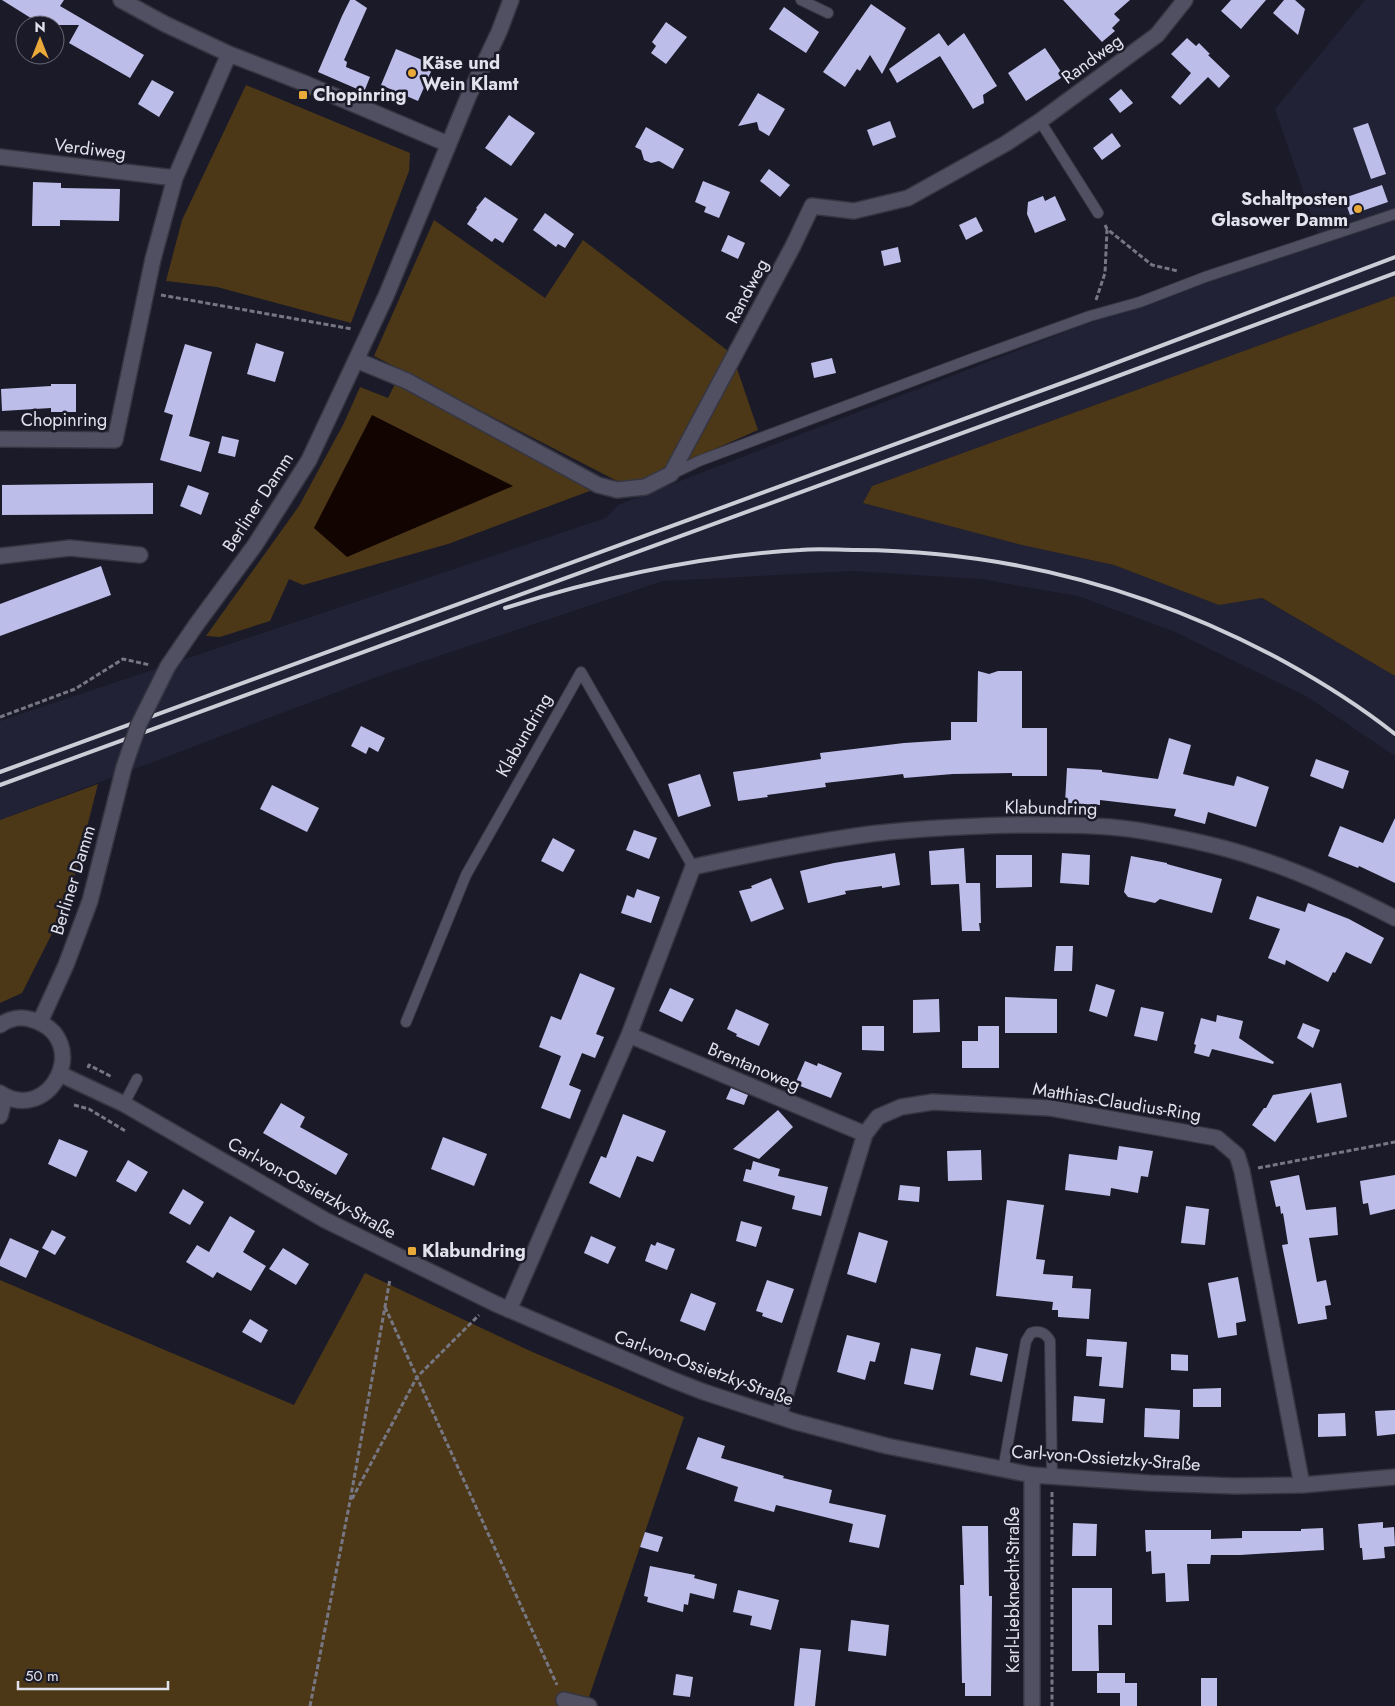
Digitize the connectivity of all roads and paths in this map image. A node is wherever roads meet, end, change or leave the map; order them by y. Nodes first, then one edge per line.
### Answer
1 (121, 0) edge
2 (511, 0) edge
3 (801, 0) edge
4 (1185, 0) edge
5 (828, 14) dead end
6 (229, 54) junction
7 (1040, 121) junction
8 (448, 144) junction
9 (0, 157) edge
10 (174, 178) junction
11 (1098, 213) joint
12 (1395, 214) edge
13 (1107, 230) junction
14 (1205, 277) junction
15 (146, 293) junction
16 (1090, 316) junction
17 (354, 330) dead end
18 (356, 360) junction
19 (0, 439) edge
20 (671, 474) junction
21 (140, 555) dead end
22 (0, 556) edge
23 (168, 666) junction
24 (0, 717) edge
25 (693, 867) junction
26 (1395, 918) edge
27 (40, 1022) junction
28 (406, 1022) dead end
29 (0, 1025) edge
30 (629, 1035) junction
31 (60, 1074) junction
32 (137, 1079) dead end
33 (2, 1095) edge
34 (74, 1104) dead end
35 (124, 1104) junction
36 (0, 1116) edge
37 (127, 1132) dead end
38 (866, 1134) junction
39 (1395, 1142) edge
40 (1242, 1171) junction
41 (390, 1279) dead end
42 (385, 1307) junction
43 (509, 1310) junction
44 (475, 1318) dead end
45 (417, 1377) junction
46 (780, 1416) junction
47 (1003, 1470) junction
48 (1032, 1475) junction
49 (1052, 1476) junction
50 (1395, 1477) edge
51 (1302, 1485) junction
52 (1052, 1497) dead end
53 (350, 1501) junction
54 (564, 1700) joint
55 (310, 1706) edge
56 (589, 1706) edge
57 (1032, 1706) edge
58 (1052, 1706) edge

1 - 6 street
2 - 8 street, Berliner Damm
3 - 5 lane
4 - 7 street, Randweg
6 - 8 street
6 - 10 street, Chopinring
7 - 11 lane
7 - 20 street, Randweg
8 - 18 street, Berliner Damm
9 - 10 street, Verdiweg
10 - 15 street, Chopinring
11 - 13 path
12 - 14 lane
13 - 14 path
13 - 16 path
14 - 16 lane
15 - 17 path
15 - 19 street, Chopinring
16 - 20 lane
18 - 20 street
18 - 23 street, Berliner Damm
21 - 22 street
23 - 24 path
23 - 27 street, Berliner Damm, bridge
25 - 26 street, Klabundring
25 - 28 lane, Klabundring
25 - 30 street
27 - 29 street
27 - 31 street
30 - 38 street, Brentanoweg
30 - 43 street
31 - 33 street
31 - 35 street, Carl-von-Ossietzky-Straße
32 - 35 lane
33 - 36 street
34 - 37 path
35 - 43 street, Carl-von-Ossietzky-Straße
38 - 40 street, Matthias-Claudius-Ring
38 - 46 street, Matthias-Claudius-Ring
39 - 40 path
40 - 51 street, Matthias-Claudius-Ring
41 - 42 path
42 - 45 path
42 - 53 path
43 - 46 street, Carl-von-Ossietzky-Straße
44 - 45 path
45 - 53 path
45 - 54 path
46 - 47 street, Carl-von-Ossietzky-Straße
47 - 48 street, Carl-von-Ossietzky-Straße
47 - 49 lane
48 - 49 street, Carl-von-Ossietzky-Straße
48 - 57 street, Karl-Liebknecht-Straße
49 - 51 street, Carl-von-Ossietzky-Straße
50 - 51 street, Carl-von-Ossietzky-Straße
52 - 58 path
53 - 55 path
54 - 56 street

